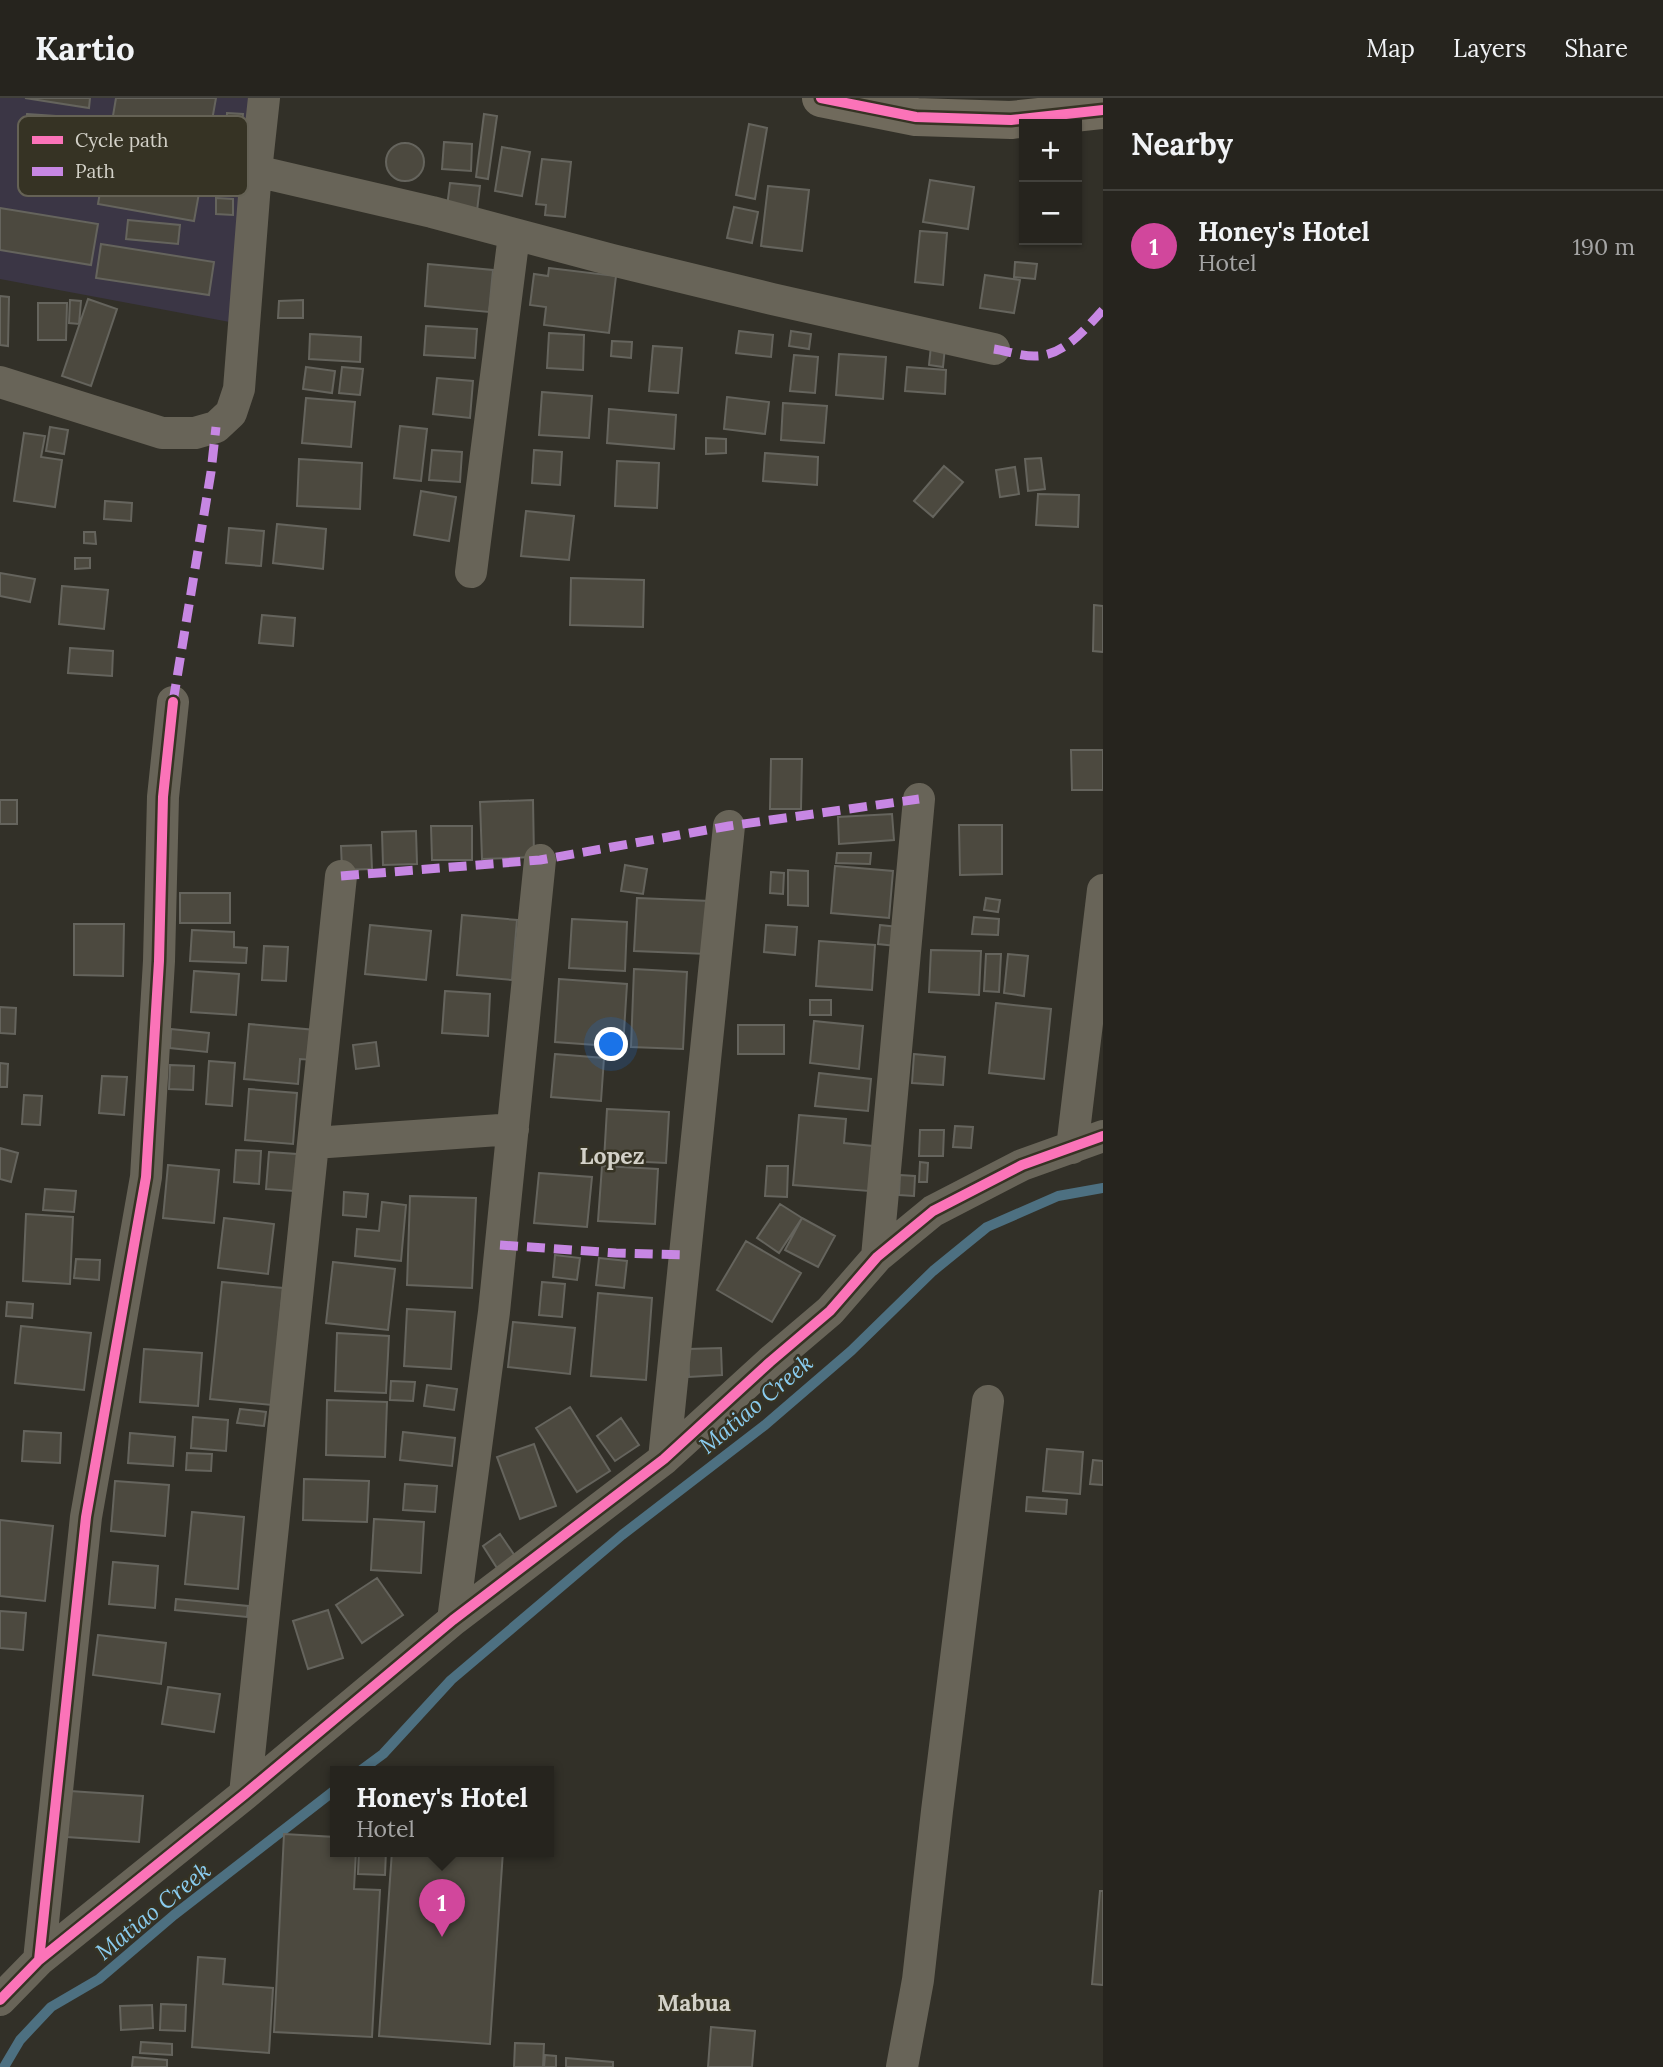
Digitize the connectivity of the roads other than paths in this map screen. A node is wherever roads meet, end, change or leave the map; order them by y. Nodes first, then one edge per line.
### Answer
1 (264, 98) edge
2 (821, 98) edge
3 (1103, 110) edge
4 (256, 171) junction
5 (514, 235) junction
6 (994, 349) dead end
7 (0, 382) edge
8 (471, 572) dead end
9 (173, 702) dead end
10 (919, 799) dead end
11 (729, 825) dead end
12 (540, 860) dead end
13 (341, 876) dead end
14 (1103, 890) edge
15 (513, 1129) junction
16 (1103, 1136) edge
17 (314, 1143) junction
18 (1072, 1148) junction
19 (877, 1257) junction
20 (988, 1401) dead end
21 (664, 1459) junction
22 (453, 1619) junction
23 (244, 1794) junction
24 (39, 1960) junction
25 (0, 2000) edge
26 (902, 2067) edge

1 - 4 street
2 - 3 highway
4 - 5 street
4 - 7 street
5 - 6 street
5 - 8 street
9 - 24 street
10 - 19 street
11 - 21 street
12 - 15 street
13 - 17 street
14 - 18 street
15 - 17 street
15 - 22 street
16 - 18 street
17 - 23 street
18 - 19 street
19 - 21 street
20 - 26 street
21 - 22 street
22 - 23 street
23 - 24 street
24 - 25 street

